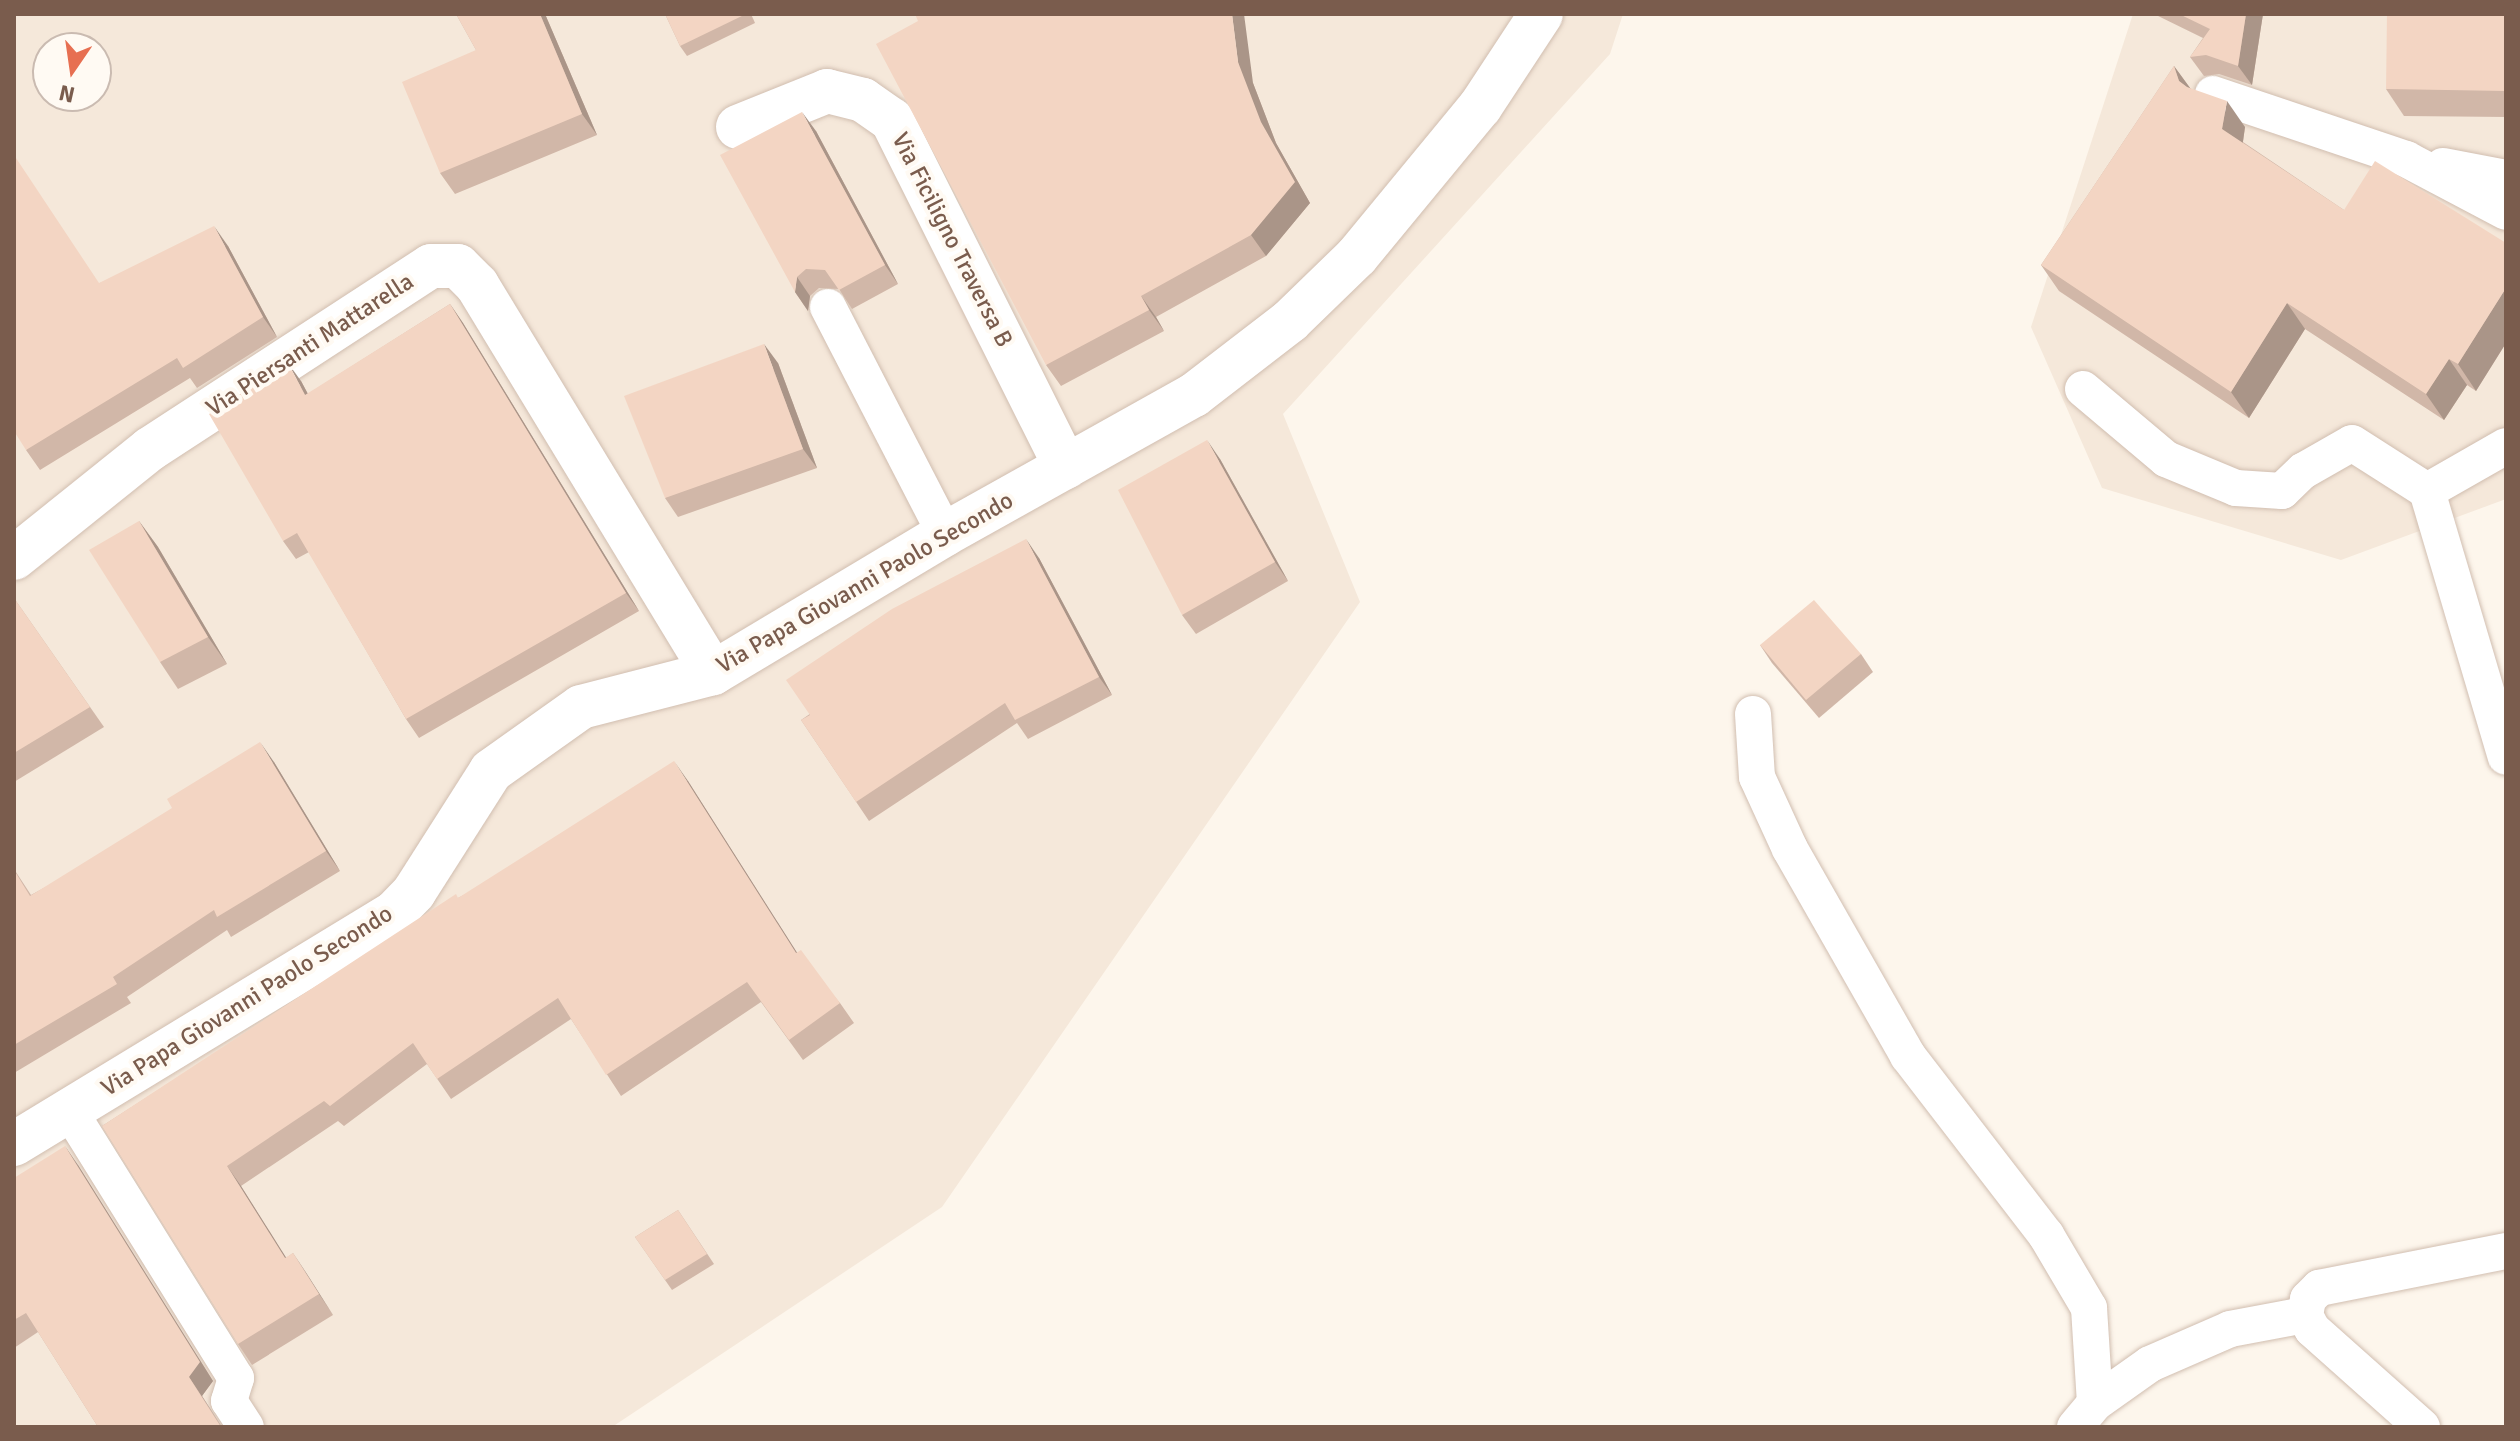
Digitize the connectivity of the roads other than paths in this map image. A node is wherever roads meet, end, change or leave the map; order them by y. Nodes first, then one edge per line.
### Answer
1 (1541, 14) edge
2 (2213, 94) edge
3 (738, 127) dead end
4 (2406, 159) junction
5 (2506, 178) edge
6 (2506, 212) edge
7 (828, 307) edge
8 (2083, 389) dead end
9 (2506, 446) edge
10 (1066, 467) junction
11 (2427, 491) junction
12 (945, 534) junction
13 (20, 540) edge
14 (713, 673) junction
15 (1753, 714) dead end
16 (2506, 757) edge
17 (69, 1110) junction
18 (14, 1144) edge
19 (2506, 1251) edge
20 (2305, 1315) junction
21 (2085, 1415) edge
22 (246, 1427) edge
23 (2422, 1427) edge

1 - 10 street, Via Papa Giovanni Paolo Secondo
2 - 4 lane
3 - 10 street, Via Ficiligno Traversa B
4 - 5 lane
4 - 6 lane
7 - 12 lane
8 - 11 lane
9 - 11 lane
10 - 12 street, Via Papa Giovanni Paolo Secondo
11 - 16 lane
12 - 14 street, Via Papa Giovanni Paolo Secondo
13 - 14 street, Via Piersanti Mattarella
14 - 17 street, Via Papa Giovanni Paolo Secondo
15 - 21 lane
17 - 18 street, Via Papa Giovanni Paolo Secondo
17 - 22 lane
19 - 20 lane
20 - 21 lane
20 - 23 lane

